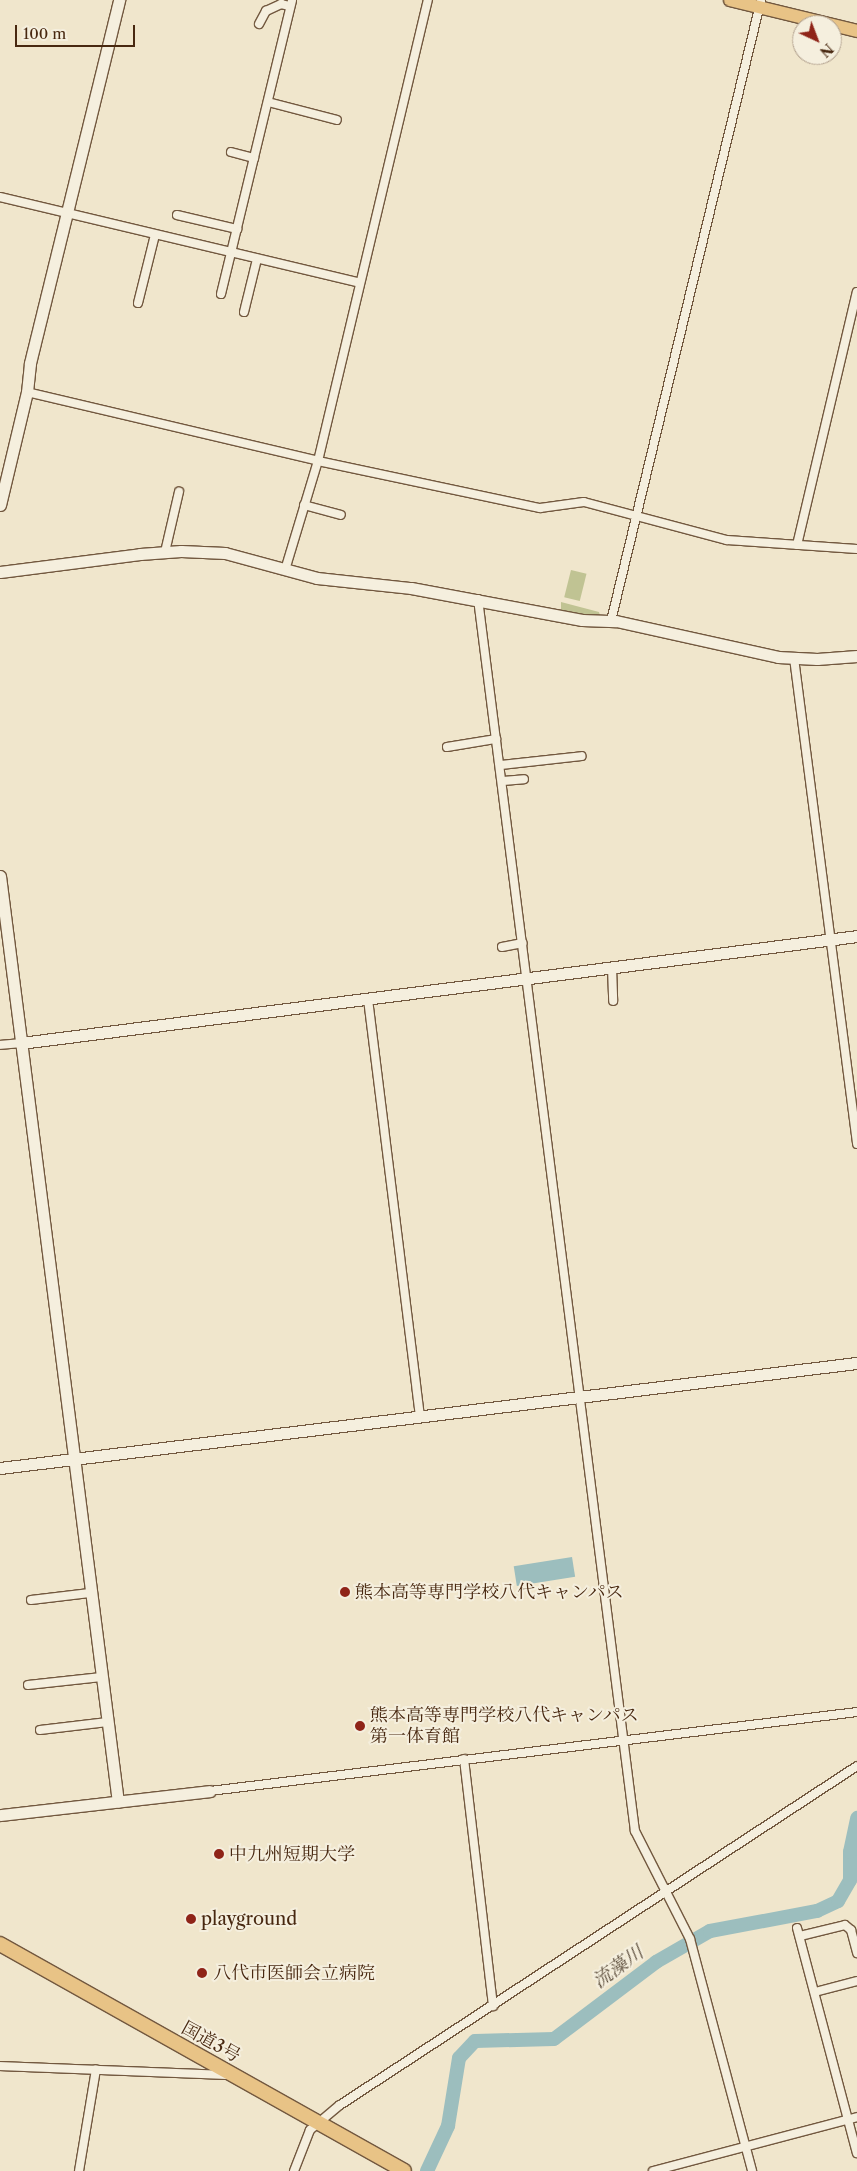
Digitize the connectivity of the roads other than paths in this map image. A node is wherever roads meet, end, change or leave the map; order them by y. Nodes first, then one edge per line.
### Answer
1 (119, 0) edge
2 (428, 0) edge
3 (730, 0) edge
4 (291, 3) edge
5 (760, 4) edge
6 (260, 24) dead end
7 (857, 31) edge
8 (268, 102) junction
9 (336, 120) dead end
10 (232, 152) dead end
11 (254, 158) junction
12 (0, 198) edge
13 (66, 214) junction
14 (177, 215) dead end
15 (236, 229) junction
16 (155, 235) junction
17 (231, 253) junction
18 (257, 259) junction
19 (360, 283) junction
20 (857, 292) edge
21 (221, 294) dead end
22 (138, 303) dead end
23 (244, 312) dead end
24 (27, 392) junction
25 (318, 461) junction
26 (180, 492) dead end
27 (0, 505) edge
28 (304, 505) junction
29 (341, 515) dead end
30 (637, 516) junction
31 (797, 545) junction
32 (857, 549) edge
33 (165, 552) junction
34 (285, 570) junction
35 (0, 572) edge
36 (478, 599) junction
37 (611, 621) junction
38 (857, 656) edge
39 (794, 658) junction
40 (496, 739) junction
41 (447, 747) dead end
42 (582, 756) dead end
43 (501, 765) junction
44 (524, 779) dead end
45 (503, 782) junction
46 (0, 876) edge
47 (857, 936) edge
48 (832, 938) junction
49 (522, 943) junction
50 (502, 946) dead end
51 (612, 967) junction
52 (528, 978) junction
53 (368, 999) junction
54 (613, 1001) dead end
55 (21, 1043) junction
56 (0, 1045) edge
57 (857, 1144) edge
58 (857, 1363) edge
59 (580, 1396) junction
60 (420, 1416) junction
61 (73, 1460) junction
62 (0, 1468) edge
63 (90, 1593) junction
64 (31, 1600) dead end
65 (102, 1677) junction
66 (28, 1684) dead end
67 (857, 1712) edge
68 (108, 1722) junction
69 (40, 1730) dead end
70 (622, 1741) junction
71 (464, 1759) junction
72 (857, 1766) edge
73 (210, 1791) joint
74 (118, 1802) junction
75 (0, 1815) edge
76 (666, 1892) junction
77 (855, 1940) edge
78 (0, 1944) edge
79 (857, 1953) edge
80 (857, 1981) edge
81 (815, 1992) junction
82 (493, 2006) junction
83 (0, 2066) edge
84 (96, 2069) junction
85 (231, 2075) junction
86 (857, 2117) edge
87 (848, 2120) junction
88 (318, 2124) junction
89 (746, 2147) junction
90 (857, 2153) edge
91 (79, 2171) edge
92 (294, 2171) edge
93 (404, 2171) edge
94 (654, 2171) edge
95 (752, 2171) edge

1 - 13 street
2 - 19 street
3 - 5 main road
4 - 6 street
4 - 8 street
5 - 7 main road
5 - 30 street
8 - 9 street
8 - 11 street
10 - 11 street
11 - 15 street
12 - 13 street
13 - 16 street
13 - 24 street
14 - 15 street
15 - 17 street
16 - 17 street
16 - 22 street
17 - 18 street
17 - 21 street
18 - 19 street
18 - 23 street
19 - 25 street
20 - 31 street
24 - 25 street
24 - 27 street
25 - 28 street
25 - 30 street
26 - 33 street
28 - 29 street
28 - 34 street
30 - 31 street
30 - 37 street
31 - 32 street
33 - 34 street
33 - 35 street
34 - 36 street
36 - 37 street
36 - 40 street
37 - 39 street
38 - 39 street
39 - 48 street
40 - 41 street
40 - 43 street
42 - 43 street
43 - 45 street
44 - 45 street
45 - 49 street
46 - 55 street
47 - 48 street
48 - 51 street
48 - 57 street
49 - 50 street
49 - 52 street
51 - 52 street
51 - 54 street
52 - 53 street
52 - 59 street
53 - 55 street
53 - 60 street
55 - 56 street
55 - 61 street
58 - 59 street
59 - 60 street
59 - 70 street
60 - 61 street
61 - 62 street
61 - 63 street
63 - 64 street
63 - 65 street
65 - 66 street
65 - 68 street
67 - 70 street
68 - 69 street
68 - 74 street
70 - 71 street
70 - 76 street
71 - 73 street
71 - 82 street
72 - 76 street
73 - 74 street
74 - 75 street
76 - 82 street
76 - 89 street
77 - 79 street
77 - 81 street
78 - 85 highway, 国道3号
80 - 81 street
81 - 87 street
82 - 88 street
83 - 84 street
84 - 85 street
84 - 91 street
85 - 88 highway, 国道3号
86 - 87 street
87 - 89 street
87 - 90 street
88 - 92 street
88 - 93 highway, 国道3号
89 - 94 street
89 - 95 street

